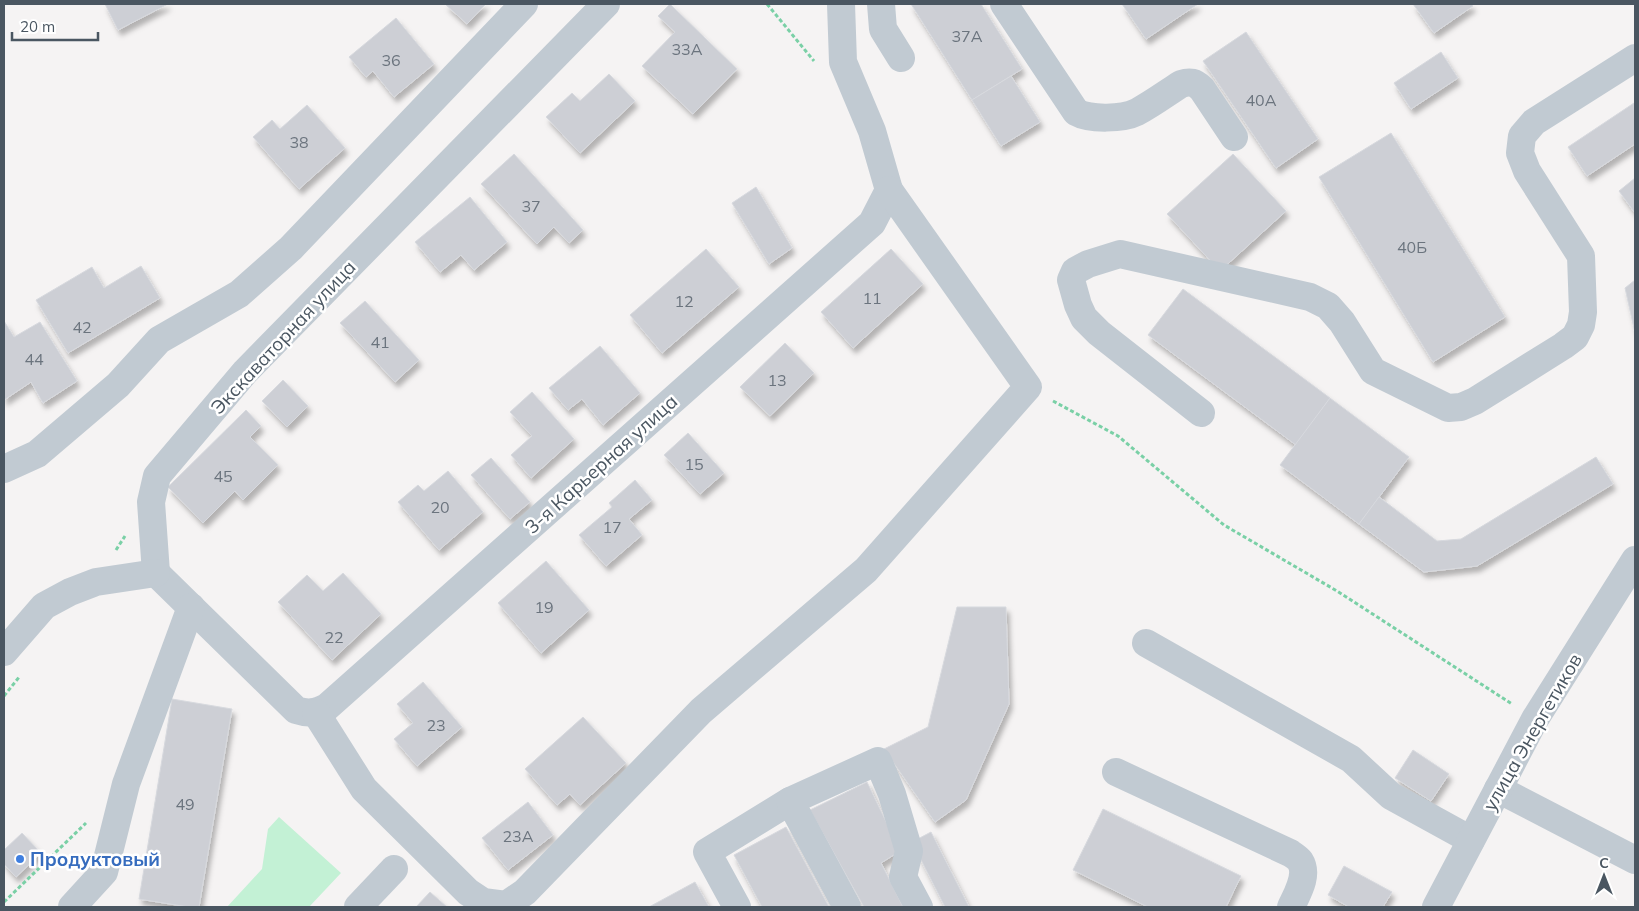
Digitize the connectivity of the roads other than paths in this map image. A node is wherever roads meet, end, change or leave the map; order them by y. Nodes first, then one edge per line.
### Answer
1 (524, 4) edge
2 (606, 4) edge
3 (841, 4) edge
4 (881, 4) edge
5 (1004, 4) edge
6 (901, 58) dead end
7 (1635, 58) edge
8 (1234, 137) dead end
9 (888, 190) junction
10 (1201, 413) dead end
11 (4, 469) edge
12 (1635, 560) edge
13 (156, 573) junction
14 (191, 607) junction
15 (1146, 643) dead end
16 (4, 652) edge
17 (316, 712) junction
18 (1116, 772) dead end
19 (1498, 789) junction
20 (790, 801) junction
21 (1471, 840) junction
22 (1635, 860) edge
23 (394, 869) dead end
24 (72, 907) edge
25 (358, 907) edge
26 (737, 907) edge
27 (846, 907) edge
28 (919, 907) edge
29 (1291, 907) edge
30 (1436, 907) edge

1 - 11 street
2 - 13 street, Экскаваторная улица
3 - 9 street
4 - 6 street
5 - 8 street
7 - 10 street
9 - 17 street, 3-я Карьерная улица
9 - 17 street
12 - 19 street, улица Энергетиков
13 - 14 street
13 - 16 street
14 - 17 street
14 - 24 street
15 - 21 street
18 - 29 street
19 - 21 street, улица Энергетиков
19 - 22 street
20 - 26 street
20 - 27 street
20 - 28 street
21 - 30 street, улица Энергетиков
23 - 25 street

